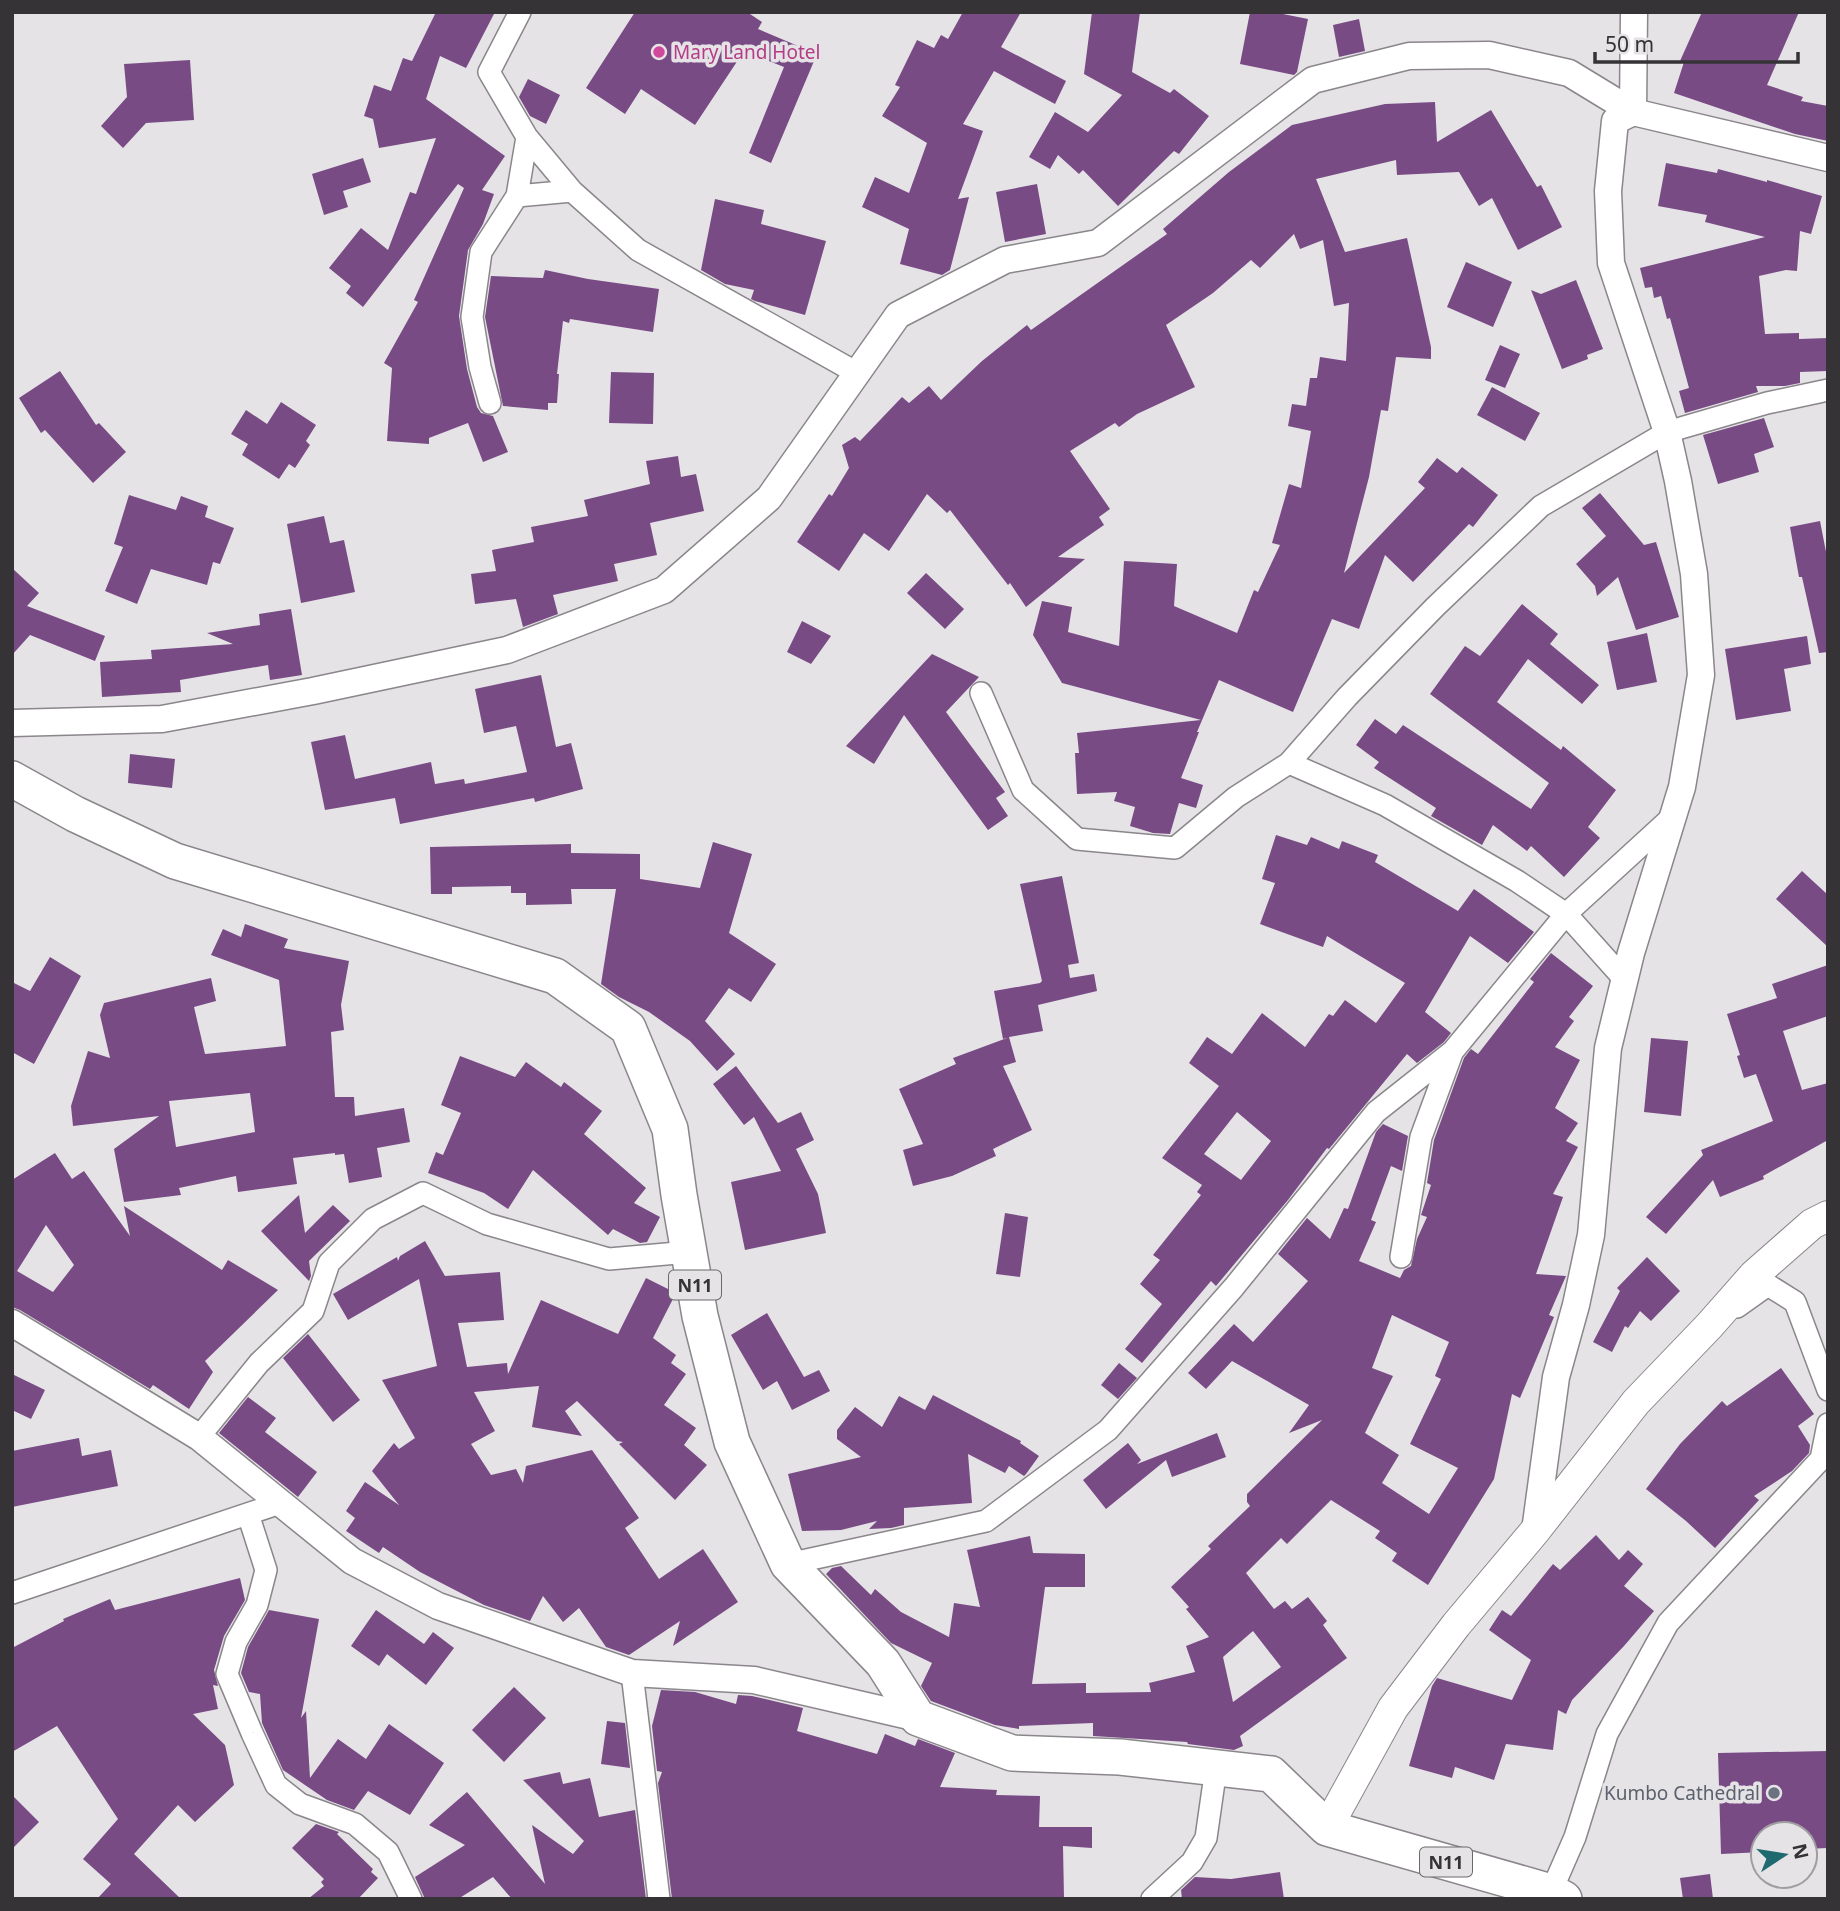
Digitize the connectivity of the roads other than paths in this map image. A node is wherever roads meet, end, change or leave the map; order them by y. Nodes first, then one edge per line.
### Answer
1 (520, 12) edge
2 (1634, 12) edge
3 (1633, 112) junction
4 (527, 137) junction
5 (1828, 158) edge
6 (572, 191) junction
7 (517, 196) junction
8 (857, 373) junction
9 (1828, 390) edge
10 (491, 403) dead end
11 (1667, 432) junction
12 (981, 693) dead end
13 (12, 723) edge
14 (1289, 763) junction
15 (12, 779) edge
16 (1672, 817) junction
17 (1566, 914) junction
18 (1625, 980) junction
19 (1453, 1051) junction
20 (1828, 1216) edge
21 (689, 1252) junction
22 (1401, 1257) dead end
23 (12, 1323) edge
24 (1709, 1326) junction
25 (1828, 1390) edge
26 (1828, 1424) edge
27 (199, 1437) junction
28 (280, 1503) junction
29 (248, 1514) junction
30 (1535, 1531) junction
31 (788, 1564) junction
32 (12, 1593) edge
33 (632, 1673) junction
34 (918, 1718) junction
35 (1216, 1768) junction
36 (1327, 1828) junction
37 (1557, 1896) edge
38 (411, 1899) edge
39 (659, 1899) edge
40 (1152, 1899) edge

1 - 4 street
2 - 3 street
3 - 5 street
3 - 8 street
3 - 11 street
4 - 6 street
4 - 7 street
6 - 7 street
6 - 8 street
7 - 10 street
8 - 13 street
9 - 11 street
11 - 14 street
11 - 16 street
12 - 14 street
14 - 17 street
15 - 21 highway, N11
16 - 17 street
16 - 18 street
17 - 18 street
17 - 19 street
18 - 30 street
19 - 22 street
19 - 31 street
20 - 24 main road
21 - 27 street
21 - 31 highway, N11
23 - 27 street
24 - 25 street
24 - 30 main road
26 - 37 street
27 - 28 street
28 - 29 street
28 - 33 street
29 - 32 street
29 - 38 street
30 - 36 main road
31 - 34 highway, N11
33 - 34 street
33 - 39 street
34 - 35 highway, N11
35 - 36 highway, N11
35 - 40 street
36 - 37 highway, N11

